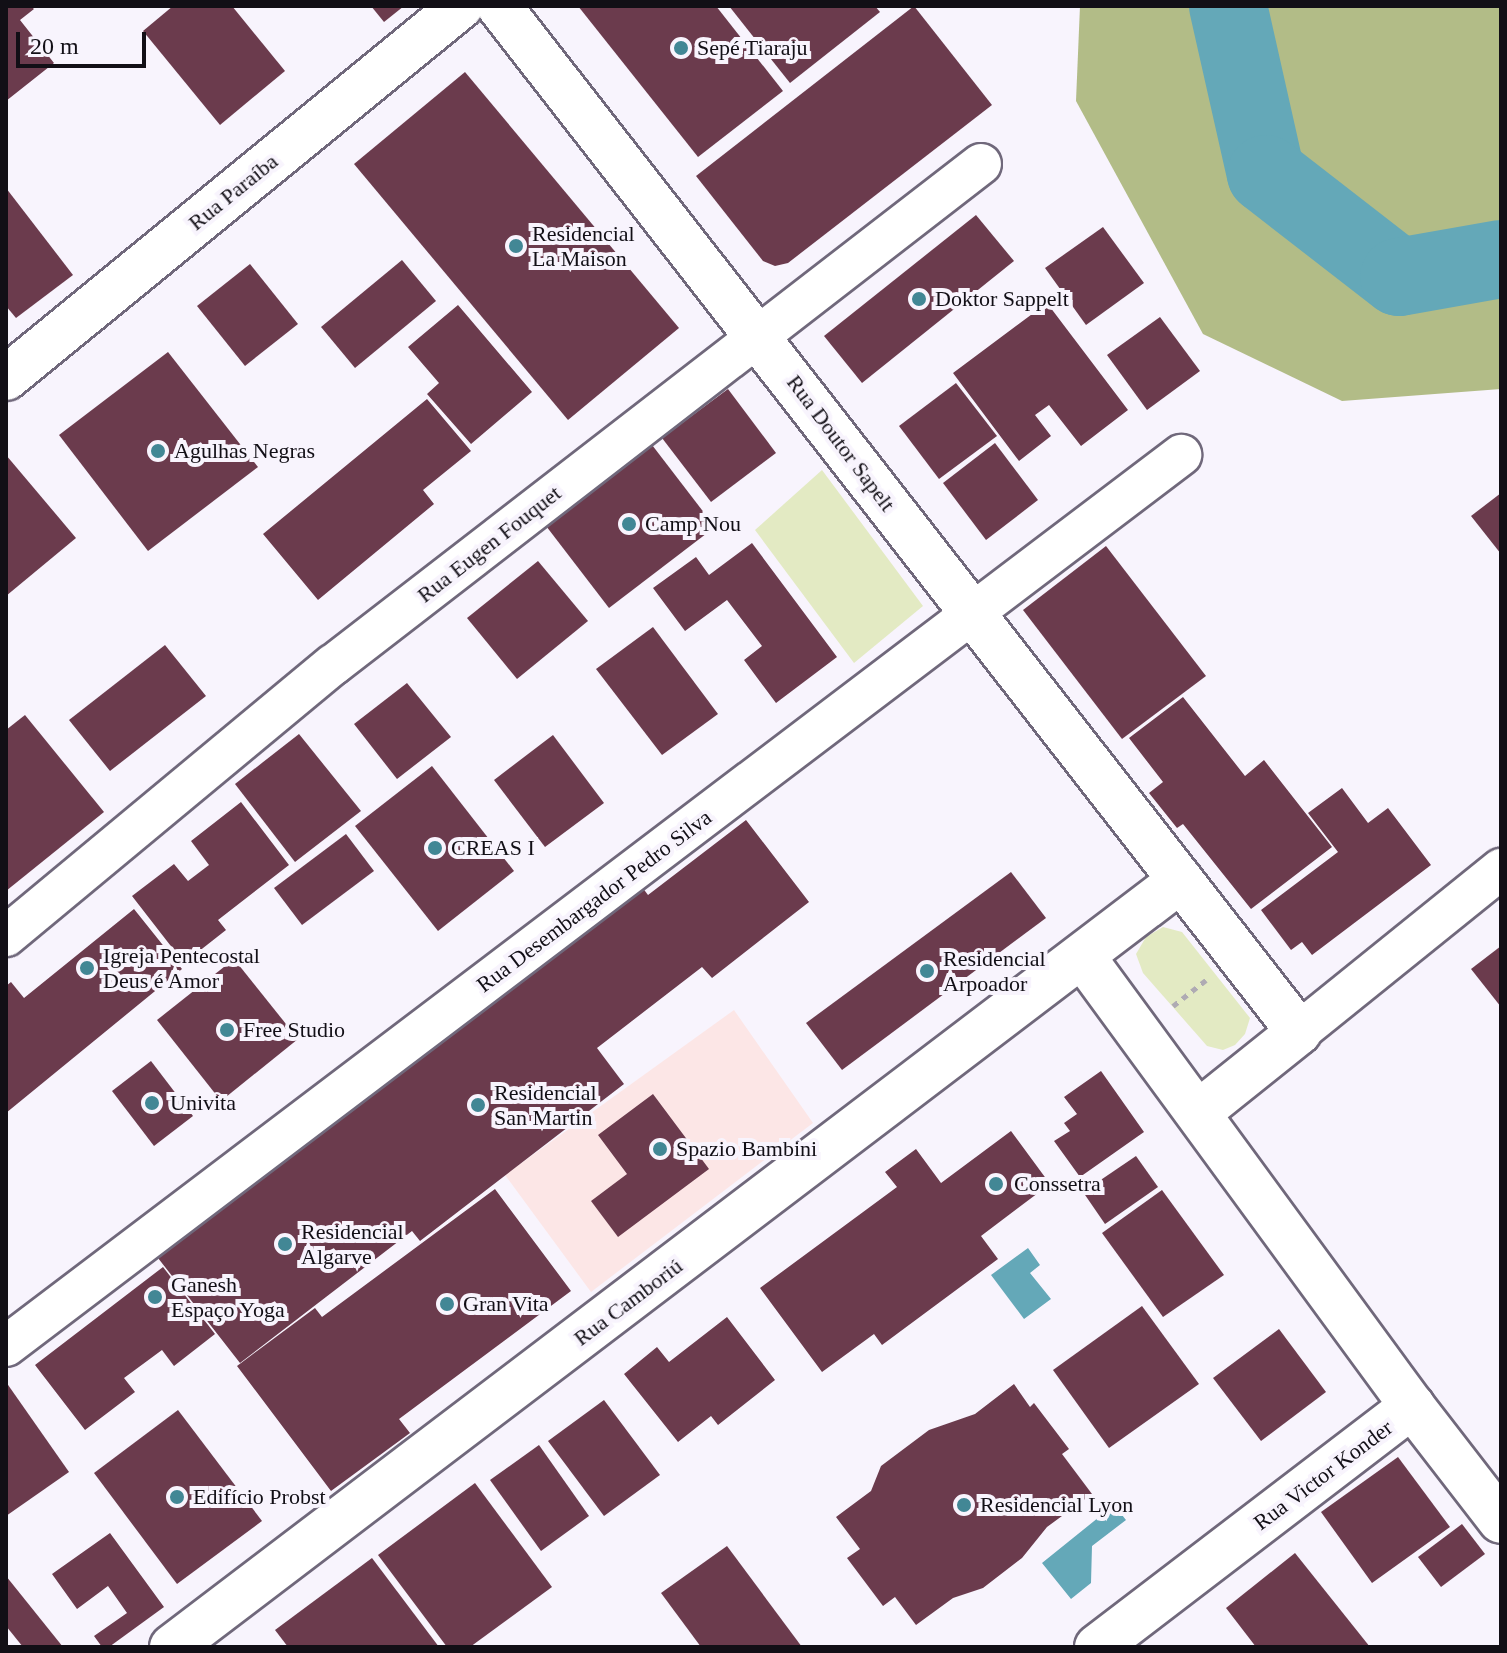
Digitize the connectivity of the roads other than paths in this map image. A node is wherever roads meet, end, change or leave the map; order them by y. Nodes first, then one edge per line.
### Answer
1 (461, 6) edge
2 (499, 6) edge
3 (981, 164) dead end
4 (758, 334) junction
5 (6, 378) edge
6 (1181, 455) dead end
7 (972, 615) junction
8 (1501, 869) edge
9 (1181, 880) junction
10 (6, 936) edge
11 (1083, 957) junction
12 (1299, 1032) junction
13 (1199, 1112) junction
14 (6, 1346) edge
15 (1412, 1406) junction
16 (1501, 1521) edge
17 (172, 1647) edge
18 (1097, 1647) edge

1 - 5 street, Rua Paraíba
2 - 4 street, Rua Doutor Sapelt
3 - 4 street, Rua Eugen Fouquet
4 - 7 street, Rua Doutor Sapelt
4 - 10 street, Rua Eugen Fouquet
6 - 7 street, Rua Desembargador Pedro Silva
7 - 9 street, Rua Doutor Sapelt
7 - 14 street, Rua Desembargador Pedro Silva
8 - 12 street
9 - 11 street, Rua Camboriú
9 - 12 street, Rua Doutor Sapelt
11 - 13 street, Rua Victor Konder
11 - 17 street, Rua Camboriú
12 - 13 street
13 - 15 street, Rua Victor Konder
15 - 16 street
15 - 18 street, Rua Victor Konder

